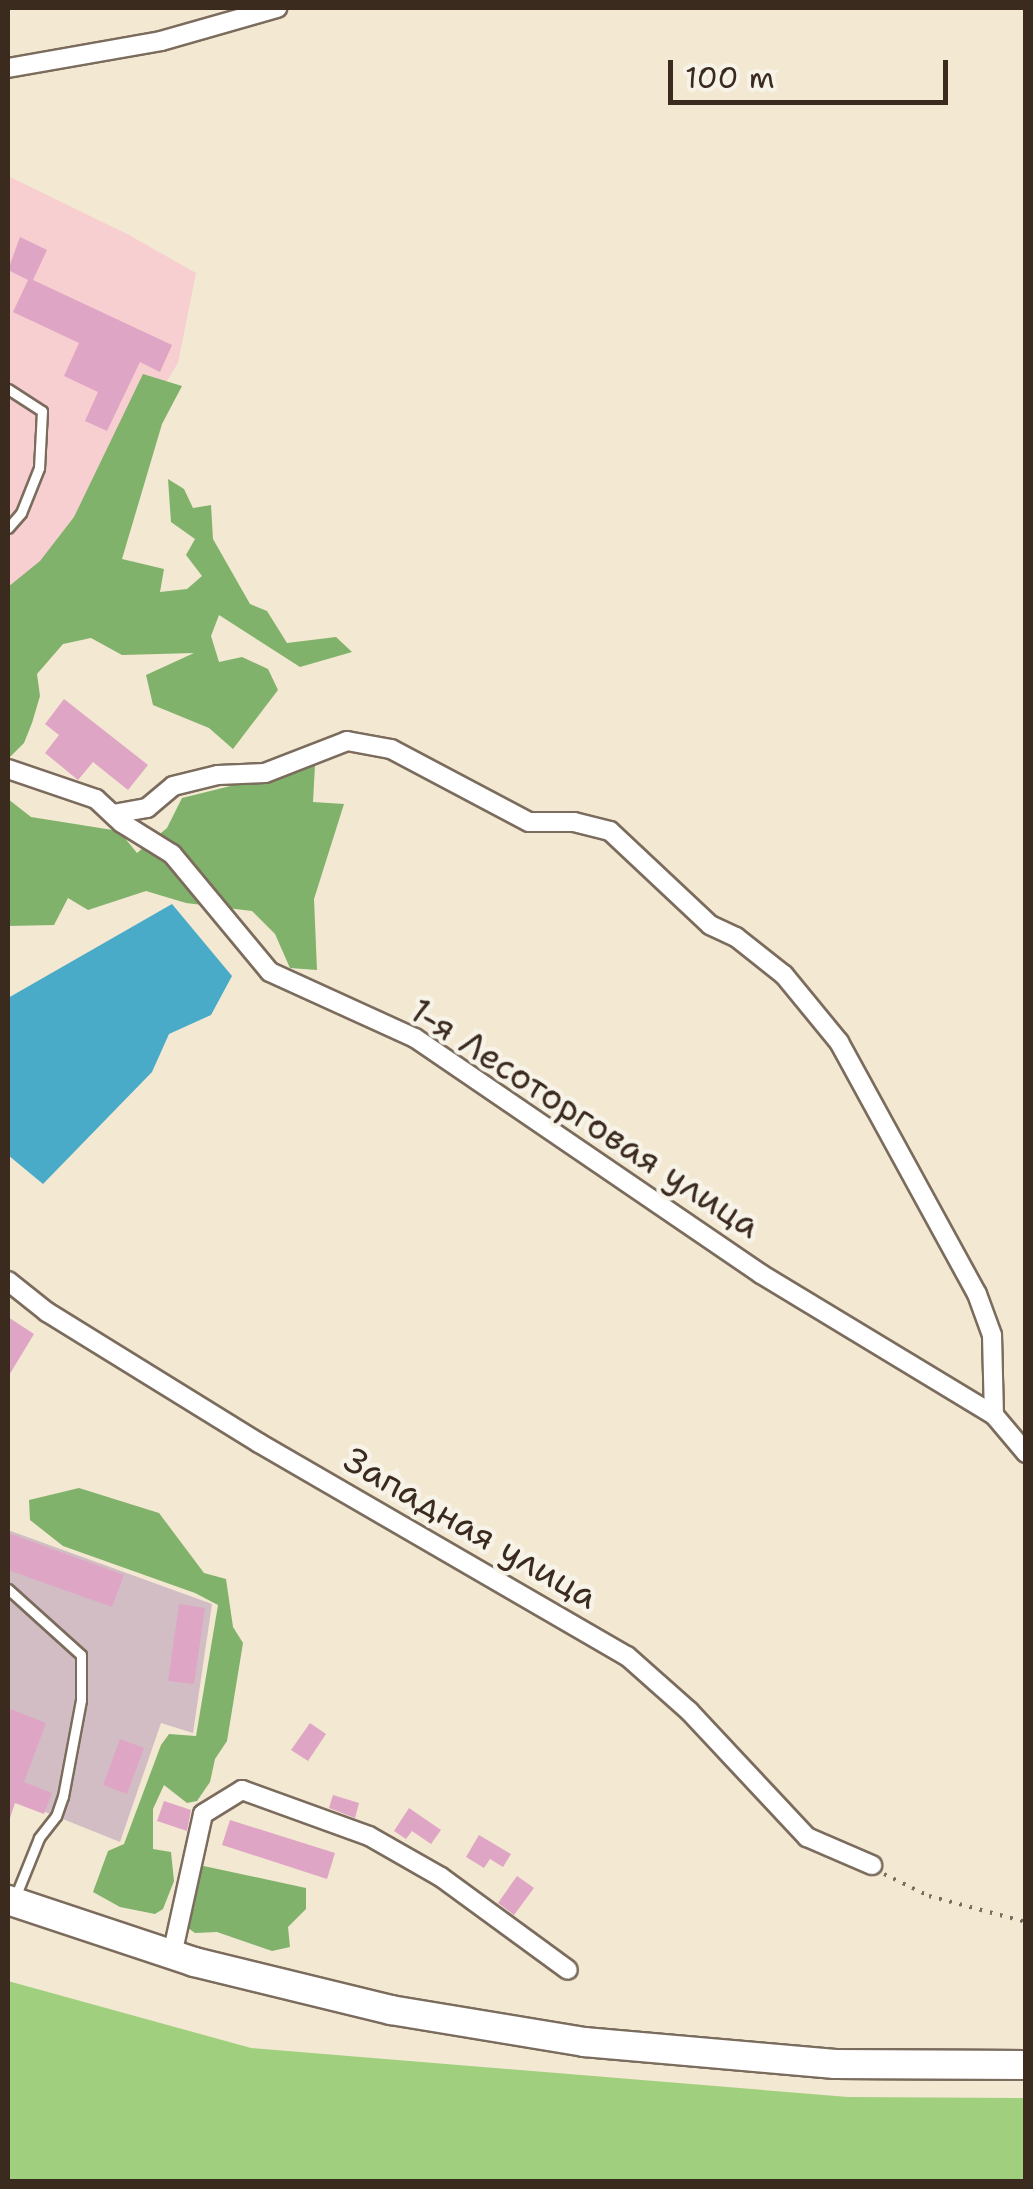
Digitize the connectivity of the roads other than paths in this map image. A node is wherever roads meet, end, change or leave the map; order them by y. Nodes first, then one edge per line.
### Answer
1 (278, 8) edge
2 (8, 68) edge
3 (8, 389) edge
4 (8, 528) edge
5 (8, 769) edge
6 (113, 814) junction
7 (8, 1281) edge
8 (994, 1416) junction
9 (1026, 1453) edge
10 (8, 1588) edge
11 (872, 1865) road end
12 (10, 1901) edge
13 (172, 1955) junction
14 (568, 1970) dead end
15 (1026, 2065) edge

1 - 2 street
3 - 4 lane
5 - 6 street, 1-я Лесоторговая улица
6 - 8 street, 1-я Лесоторговая улица
6 - 8 street
7 - 11 street, Западная улица
8 - 9 street, 1-я Лесоторговая улица
10 - 12 lane
12 - 13 main road
13 - 14 street
13 - 15 main road

